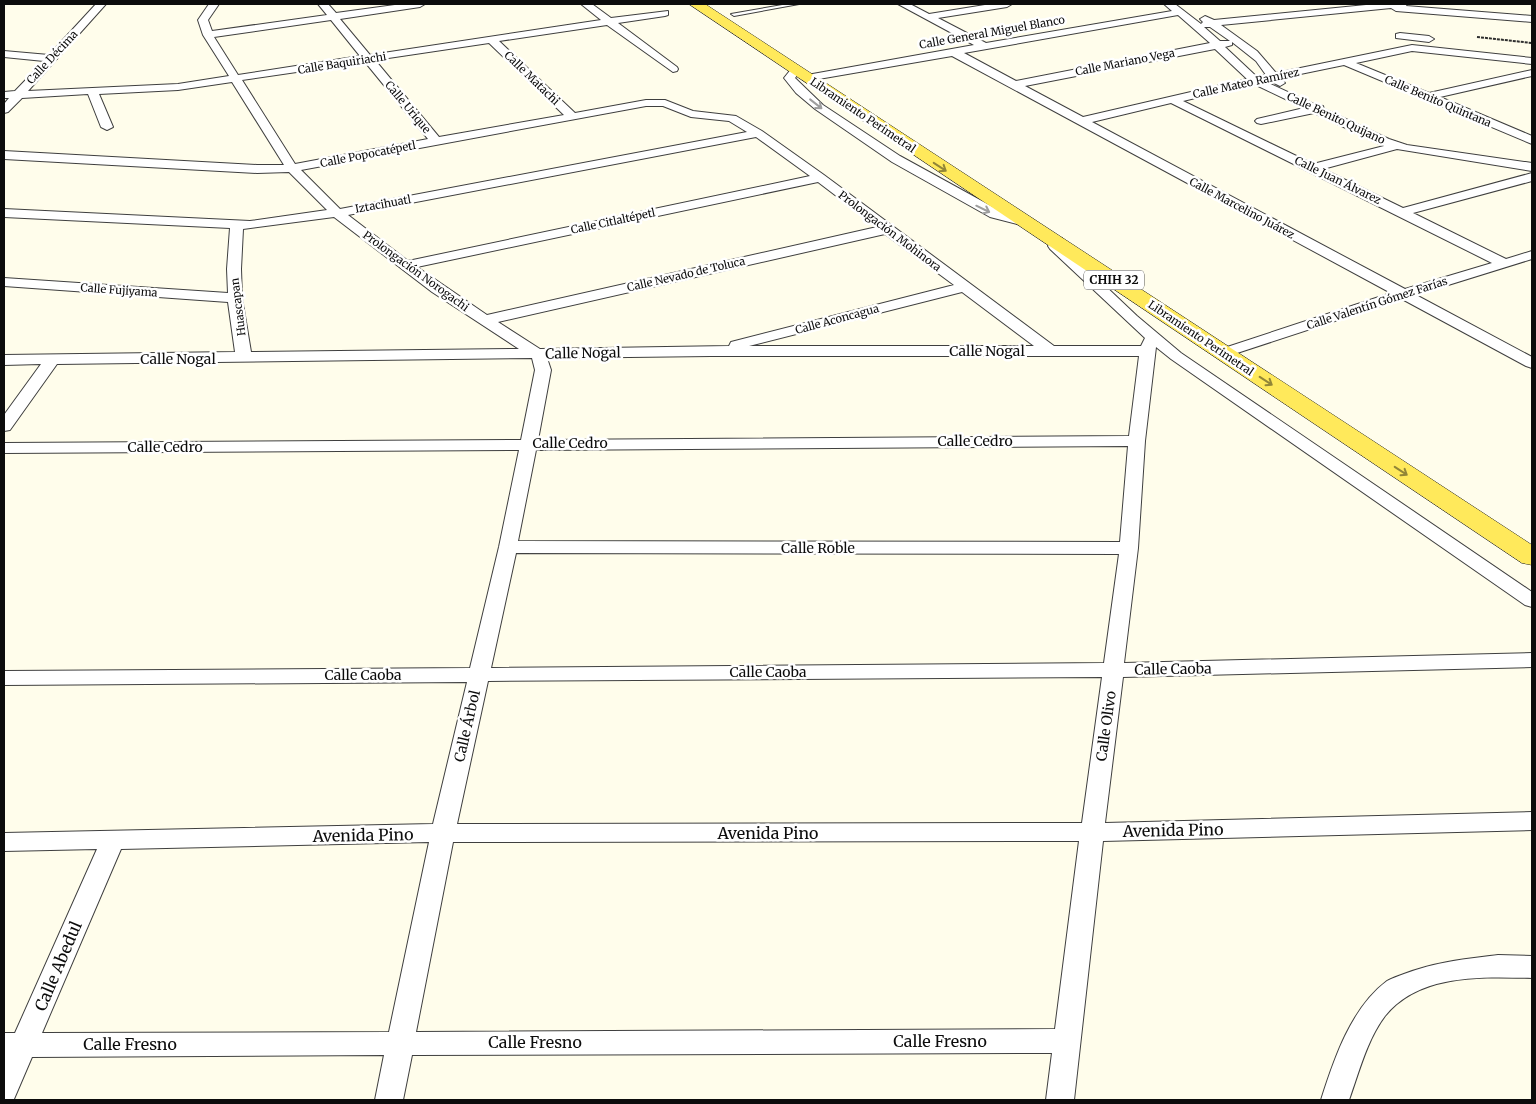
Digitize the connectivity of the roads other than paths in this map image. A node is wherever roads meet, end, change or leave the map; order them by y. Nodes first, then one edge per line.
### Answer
1 (101, 4) edge
2 (214, 4) edge
3 (322, 4) edge
4 (420, 4) edge
5 (586, 4) edge
6 (696, 4) edge
7 (796, 4) edge
8 (903, 4) edge
9 (1007, 4) edge
10 (1170, 4) edge
11 (1181, 8) edge
12 (1396, 8) edge
13 (725, 9) edge
14 (665, 13) dead end
15 (334, 16) junction
16 (929, 17) junction
17 (1532, 19) edge
18 (610, 22) junction
19 (1212, 23) junction
20 (1197, 25) junction
21 (208, 35) junction
22 (492, 40) junction
23 (1438, 40) dead end
24 (1238, 42) junction
25 (1218, 44) junction
26 (982, 46) junction
27 (1412, 48) junction
28 (953, 52) junction
29 (4, 54) edge
30 (51, 58) junction
31 (367, 59) junction
32 (1532, 61) edge
33 (1345, 62) junction
34 (673, 69) dead end
35 (1532, 73) edge
36 (809, 74) junction
37 (1272, 77) junction
38 (236, 80) junction
39 (1254, 80) junction
40 (1013, 84) junction
41 (93, 92) junction
42 (17, 95) junction
43 (4, 96) edge
44 (1427, 97) junction
45 (1171, 100) junction
46 (1331, 105) junction
47 (1314, 109) junction
48 (4, 110) edge
49 (572, 116) junction
50 (727, 116) joint
51 (1080, 121) junction
52 (1261, 121) dead end
53 (107, 127) dead end
54 (1532, 131) edge
55 (758, 133) junction
56 (1518, 134) junction
57 (1532, 140) edge
58 (436, 141) junction
59 (1414, 141) junction
60 (1397, 146) junction
61 (4, 155) edge
62 (1532, 161) edge
63 (292, 168) junction
64 (1312, 168) junction
65 (1532, 168) edge
66 (1532, 177) edge
67 (820, 178) junction
68 (1403, 212) junction
69 (4, 213) edge
70 (337, 213) junction
71 (238, 226) junction
72 (888, 229) junction
73 (1057, 241) junction
74 (1532, 256) edge
75 (1504, 263) junction
76 (407, 265) junction
77 (4, 282) edge
78 (964, 287) junction
79 (1403, 294) junction
80 (235, 298) junction
81 (485, 320) junction
82 (1150, 344) junction
83 (1244, 347) junction
84 (1050, 350) junction
85 (711, 351) junction
86 (536, 353) junction
87 (1224, 354) junction
88 (244, 358) junction
89 (1529, 359) edge
90 (4, 360) edge
91 (53, 360) junction
92 (4, 426) edge
93 (1136, 440) junction
94 (529, 444) junction
95 (4, 448) edge
96 (1532, 536) edge
97 (508, 547) junction
98 (1129, 548) junction
99 (1532, 557) edge
100 (1532, 601) edge
101 (1532, 660) edge
102 (1113, 670) junction
103 (479, 674) junction
104 (4, 678) edge
105 (1532, 822) edge
106 (1092, 832) junction
107 (443, 833) junction
108 (112, 841) junction
109 (4, 842) edge
110 (1532, 967) edge
111 (1067, 1041) junction
112 (402, 1043) junction
113 (14, 1045) edge
114 (4, 1090) edge
115 (389, 1100) edge
116 (1060, 1100) edge
117 (1335, 1100) edge

1 - 30 street, Calle Décima
2 - 21 street
3 - 15 street, Calle Urique
4 - 15 street
5 - 18 street
6 - 36 main road, Libramiento Perimetral / CHIH 32
7 - 13 lane
8 - 16 street
9 - 16 street
10 - 11 street, Calle Benito Quijano
11 - 19 street, Calle Benito Quijano
11 - 20 street, Calle Benito Quijano
11 - 26 street, Calle General Miguel Blanco
12 - 17 street
12 - 19 street
13 - 36 main road, Libramiento Perimetral / CHIH 32
14 - 18 street, Calle Baquiriachi
15 - 21 street
15 - 31 street, Calle Urique
16 - 26 street
18 - 22 street, Calle Baquiriachi
18 - 34 street
19 - 20 street
19 - 24 street, Calle Benito Quijano
20 - 25 street, Calle Benito Quijano
21 - 38 street, Prolongación Norogachi
22 - 31 street, Calle Baquiriachi
22 - 49 street, Calle Matachi
23 - 27 street
24 - 25 street, Calle Mariano Vega
24 - 37 street, Calle Benito Quijano
25 - 39 street, Calle Benito Quijano
25 - 40 street, Calle Mariano Vega
26 - 28 street, Calle General Miguel Blanco
27 - 32 street, Calle Mateo Ramírez
27 - 33 street, Calle Mateo Ramírez
28 - 36 street, Calle General Miguel Blanco
28 - 40 street, Calle Marcelino Juárez
29 - 30 street
30 - 42 street, Calle Décima
31 - 38 street, Calle Baquiriachi
31 - 58 street, Calle Urique
33 - 37 street, Calle Mateo Ramírez
33 - 44 street, Calle Benito Quintana
35 - 44 street
36 -> 73 main road, Libramiento Perimetral / CHIH 32
36 - 83 main road, Libramiento Perimetral / CHIH 32
37 - 39 street, Calle Mateo Ramírez
37 - 46 street, Calle Benito Quijano
38 - 41 street, Calle Baquiriachi
38 - 63 street, Prolongación Norogachi
39 - 45 street, Calle Mateo Ramírez
39 - 47 street, Calle Benito Quijano
40 - 51 street, Calle Marcelino Juárez
41 - 42 street, Calle Baquiriachi
41 - 53 street
42 - 43 street
42 - 48 street, Calle Décima
44 - 56 street, Calle Benito Quintana
45 - 51 street, Calle Mateo Ramírez
45 - 64 street, Calle Juan Álvarez
46 - 47 street
46 - 59 street, Calle Benito Quijano
47 - 52 street
47 - 60 street, Calle Benito Quijano
49 - 50 street, Calle Popocatépetl
49 - 58 street, Calle Popocatépetl
50 - 55 street, Prolongación Mohinora
51 - 79 street, Calle Marcelino Juárez
54 - 56 street
55 - 67 street, Prolongación Mohinora
55 - 70 street, Iztacihuatl
56 - 57 street, Calle Benito Quintana
58 - 63 street, Calle Popocatépetl
59 - 60 street
59 - 62 street, Calle Benito Quijano
60 - 64 street
60 - 65 street, Calle Benito Quijano
61 - 63 street, Calle Popocatépetl
63 - 70 street, Prolongación Norogachi
64 - 68 street, Calle Juan Álvarez
66 - 68 street
67 - 72 street, Prolongación Mohinora
67 - 76 street, Calle Citlaltépetl
68 - 75 street, Calle Juan Álvarez
69 - 71 street, Iztacihuatl
70 - 71 street, Iztacihuatl
70 - 76 street, Prolongación Norogachi
71 - 80 street, Huascapan
72 - 78 street, Prolongación Mohinora
72 - 81 street, Calle Nevado de Toluca
73 - 82 street
73 - 87 main road, Libramiento Perimetral / CHIH 32
74 - 75 street, Calle Valentín Gómez Farías
75 - 79 street, Calle Valentín Gómez Farías
76 - 81 street, Prolongación Norogachi
77 - 80 street, Calle Fujiyama
78 - 84 street, Prolongación Mohinora
78 - 85 street, Calle Aconcagua
79 - 83 street, Calle Valentín Gómez Farías
79 - 89 street, Calle Marcelino Juárez
80 - 88 street, Huascapan
81 - 86 street, Prolongación Norogachi
82 - 84 street, Calle Nogal
82 - 93 street, Calle Olivo
82 - 100 street
83 - 87 street, Calle Valentín Gómez Farías
83 - 96 main road, Libramiento Perimetral / CHIH 32
84 - 85 street, Calle Nogal
85 - 86 street, Calle Nogal
86 - 88 street, Calle Nogal
86 - 94 street, Calle Árbol
87 -> 99 main road, Libramiento Perimetral / CHIH 32
88 - 91 street, Calle Nogal
90 - 91 street, Calle Nogal
91 - 92 street
93 - 94 street, Calle Cedro
93 - 98 street, Calle Olivo
94 - 95 street, Calle Cedro
94 - 97 street, Calle Árbol
97 - 98 street, Calle Roble
97 - 103 street, Calle Árbol
98 - 102 street, Calle Olivo
101 - 102 street, Calle Caoba
102 - 103 street, Calle Caoba
102 - 106 street, Calle Olivo
103 - 104 street, Calle Caoba
103 - 107 street, Calle Árbol
105 - 106 street, Avenida Pino
106 - 107 street, Avenida Pino
106 - 111 street, Calle Olivo
107 - 108 street, Avenida Pino
107 - 112 street, Calle Árbol
108 - 109 street, Avenida Pino
108 - 113 street, Calle Abedul
110 - 117 street
111 - 112 street, Calle Fresno
111 - 116 street, Calle Olivo
112 - 113 street, Calle Fresno
112 - 115 street, Calle Árbol
113 - 114 street, Calle Abedul

